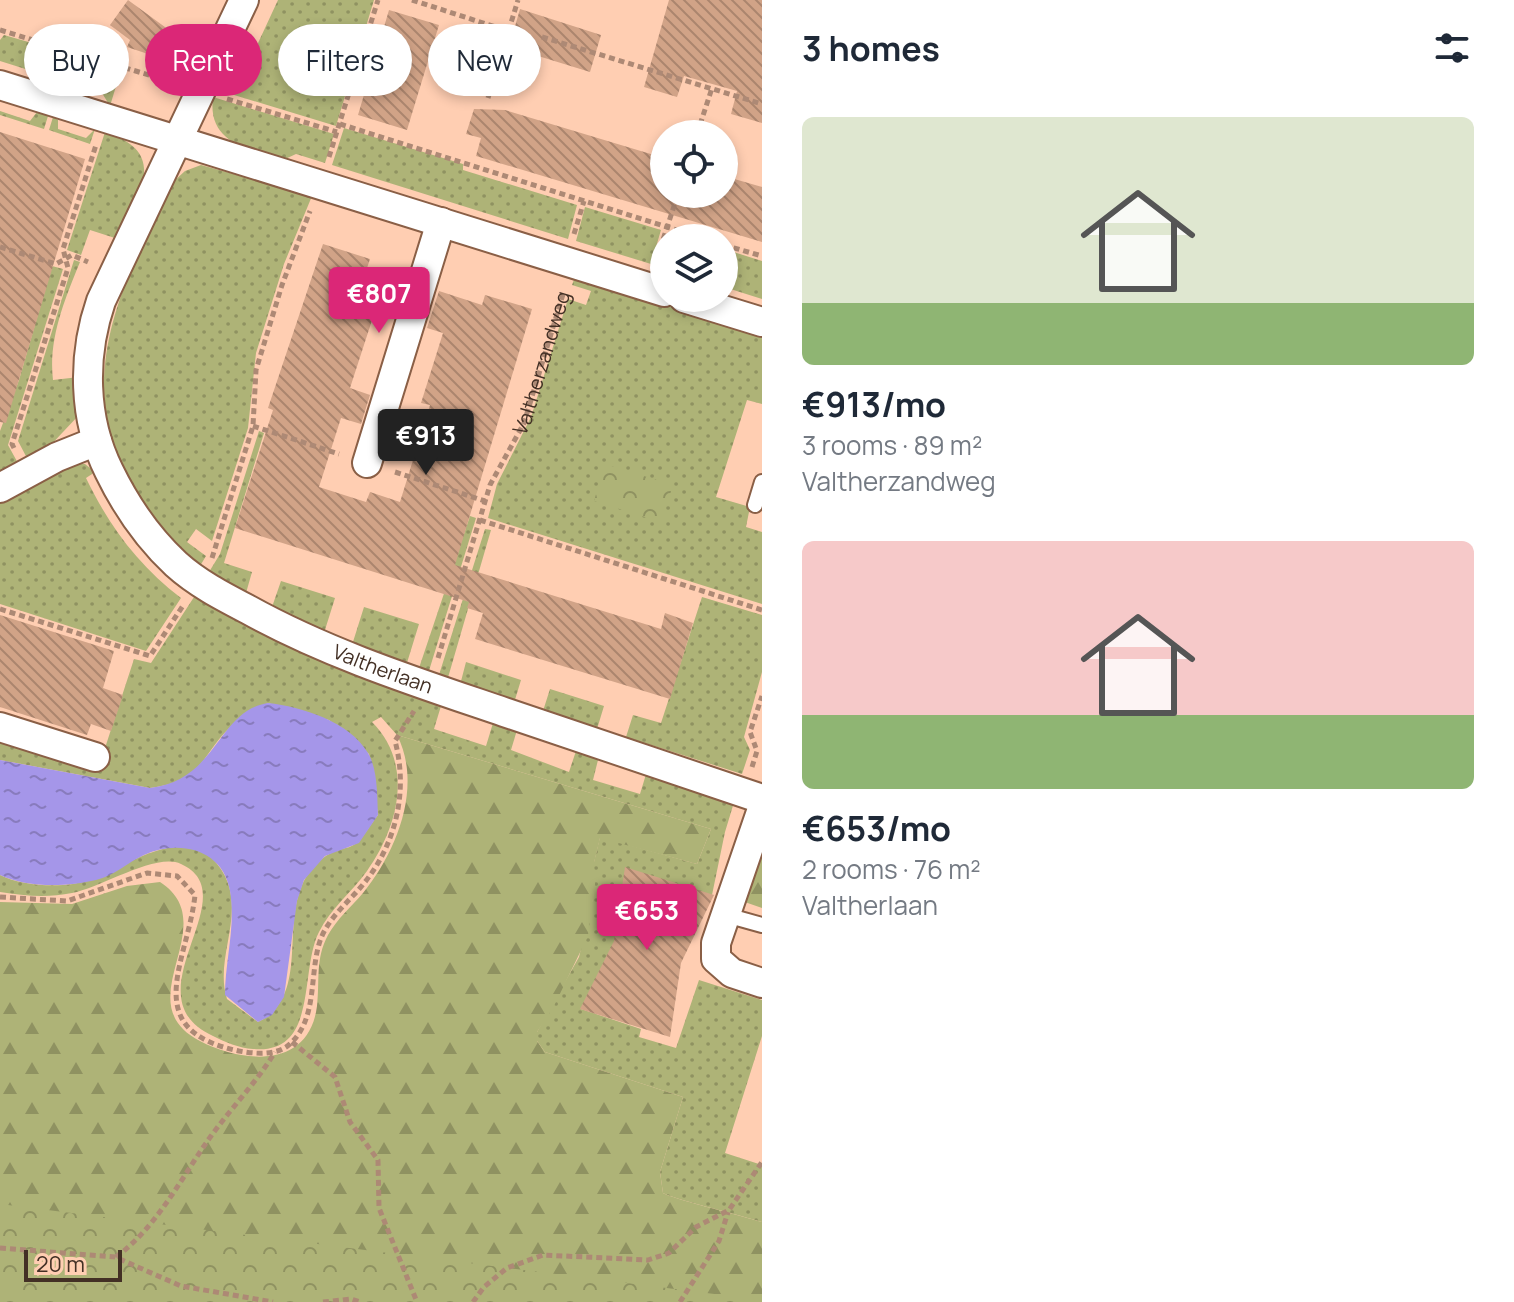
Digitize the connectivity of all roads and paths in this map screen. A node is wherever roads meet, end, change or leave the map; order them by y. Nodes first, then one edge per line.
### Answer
1 (244, 0) edge
2 (378, 0) edge
3 (412, 0) edge
4 (518, 0) edge
5 (486, 24) edge
6 (510, 24) edge
7 (542, 37) dead end
8 (0, 85) edge
9 (712, 88) junction
10 (762, 104) edge
11 (104, 118) junction
12 (702, 120) edge
13 (340, 124) junction
14 (177, 140) junction
15 (321, 185) junction
16 (441, 222) junction
17 (657, 224) edge
18 (0, 247) edge
19 (738, 249) edge
20 (762, 256) edge
21 (66, 259) junction
22 (573, 263) junction
23 (115, 272) junction
24 (650, 287) edge
25 (730, 312) edge
26 (762, 322) edge
27 (97, 441) junction
28 (367, 463) dead end
29 (29, 473) junction
30 (762, 482) edge
31 (0, 488) edge
32 (755, 505) dead end
33 (480, 520) junction
34 (198, 581) junction
35 (0, 609) edge
36 (762, 610) edge
37 (430, 687) junction
38 (762, 696) edge
39 (0, 727) edge
40 (95, 757) dead end
41 (756, 800) edge
42 (0, 897) edge
43 (726, 915) junction
44 (762, 925) edge
45 (762, 983) edge
46 (292, 1042) junction
47 (275, 1052) junction
48 (762, 1162) edge
49 (729, 1210) junction
50 (0, 1248) edge
51 (115, 1257) junction
52 (273, 1302) edge
53 (323, 1302) edge
54 (360, 1302) edge
55 (417, 1302) edge
56 (473, 1302) edge
57 (680, 1302) edge

1 - 14 street, Valtherlaan
2 - 13 path
3 - 5 path
4 - 6 path
7 - 9 path
8 - 11 street, Valtherzandweg
9 - 10 path
9 - 12 path
11 - 14 street, Valtherzandweg
11 - 21 path
13 - 15 path
13 - 17 path
14 - 15 street, Valtherzandweg
14 - 23 street, Valtherlaan
15 - 16 street, Valtherzandweg
15 - 34 path
16 - 22 street, Valtherzandweg
16 - 28 street
18 - 21 path
19 - 20 path
21 - 23 path
21 - 29 path
22 - 24 street, Valtherzandweg
22 - 33 path, Valtherzandweg
23 - 27 street, Valtherlaan
25 - 26 street
27 - 29 street
27 - 34 street, Valtherlaan
29 - 31 street
30 - 32 lane
33 - 36 path
33 - 37 path, Valtherzandweg
34 - 35 path
34 - 37 street, Valtherlaan
37 - 41 street, Valtherlaan
37 - 46 path, Valtherzandweg
38 - 41 path
39 - 40 street
41 - 43 street
42 - 47 path
43 - 44 lane
43 - 45 street
46 - 47 path
46 - 55 path
47 - 51 path
48 - 49 path
49 - 56 path
49 - 57 path
50 - 51 path
51 - 52 path
53 - 54 path

